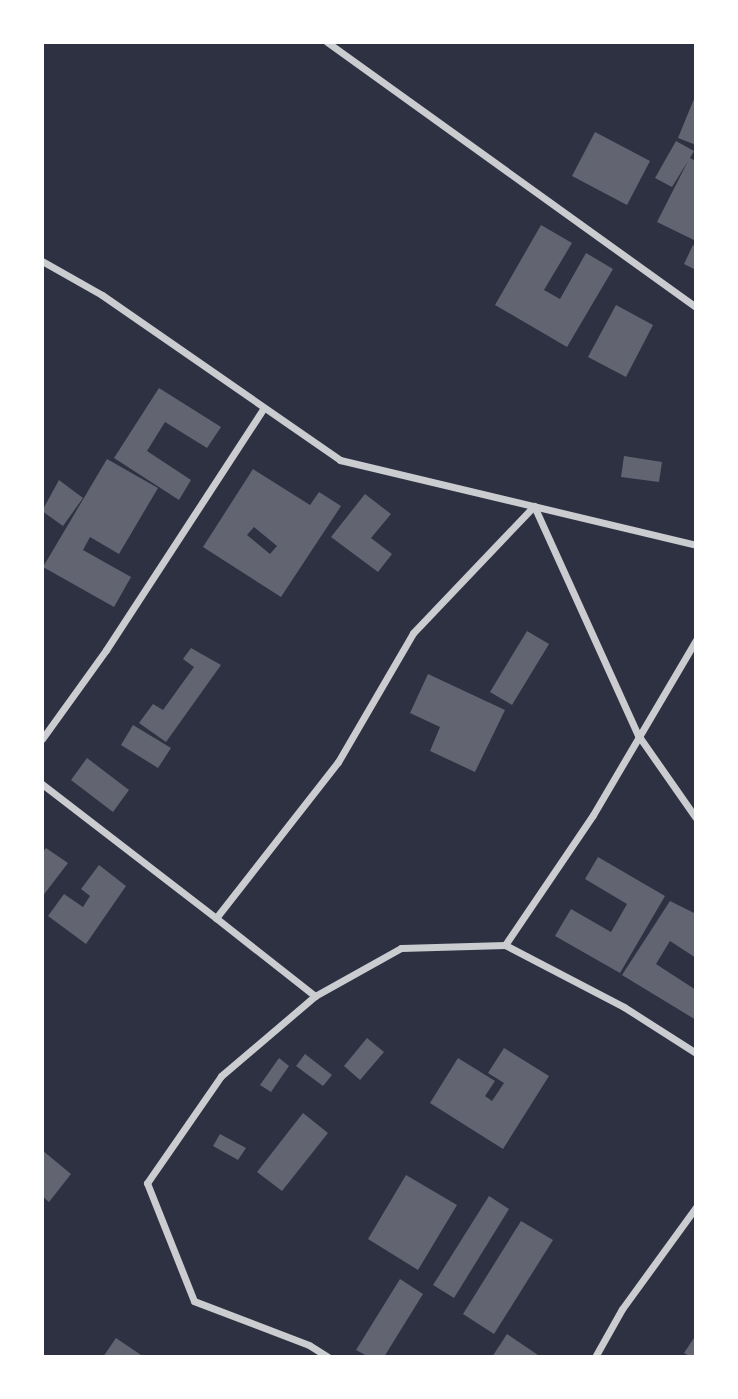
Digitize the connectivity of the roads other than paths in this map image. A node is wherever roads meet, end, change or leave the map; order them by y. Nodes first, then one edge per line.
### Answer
1 (327, 42) edge
2 (42, 261) edge
3 (696, 307) edge
4 (264, 408) junction
5 (534, 506) junction
6 (696, 545) edge
7 (696, 640) edge
8 (638, 735) junction
9 (42, 739) edge
10 (42, 784) edge
11 (696, 818) edge
12 (216, 918) junction
13 (505, 946) junction
14 (315, 996) junction
15 (696, 1052) edge
16 (696, 1207) edge
17 (328, 1357) edge
18 (595, 1357) edge

1 - 3 street
2 - 4 street
4 - 5 street
4 - 9 street
5 - 6 street
5 - 8 street
5 - 12 street
7 - 8 street
8 - 11 street
8 - 13 street
10 - 12 street
12 - 14 street
13 - 14 street
13 - 15 street
14 - 17 street
16 - 18 street

